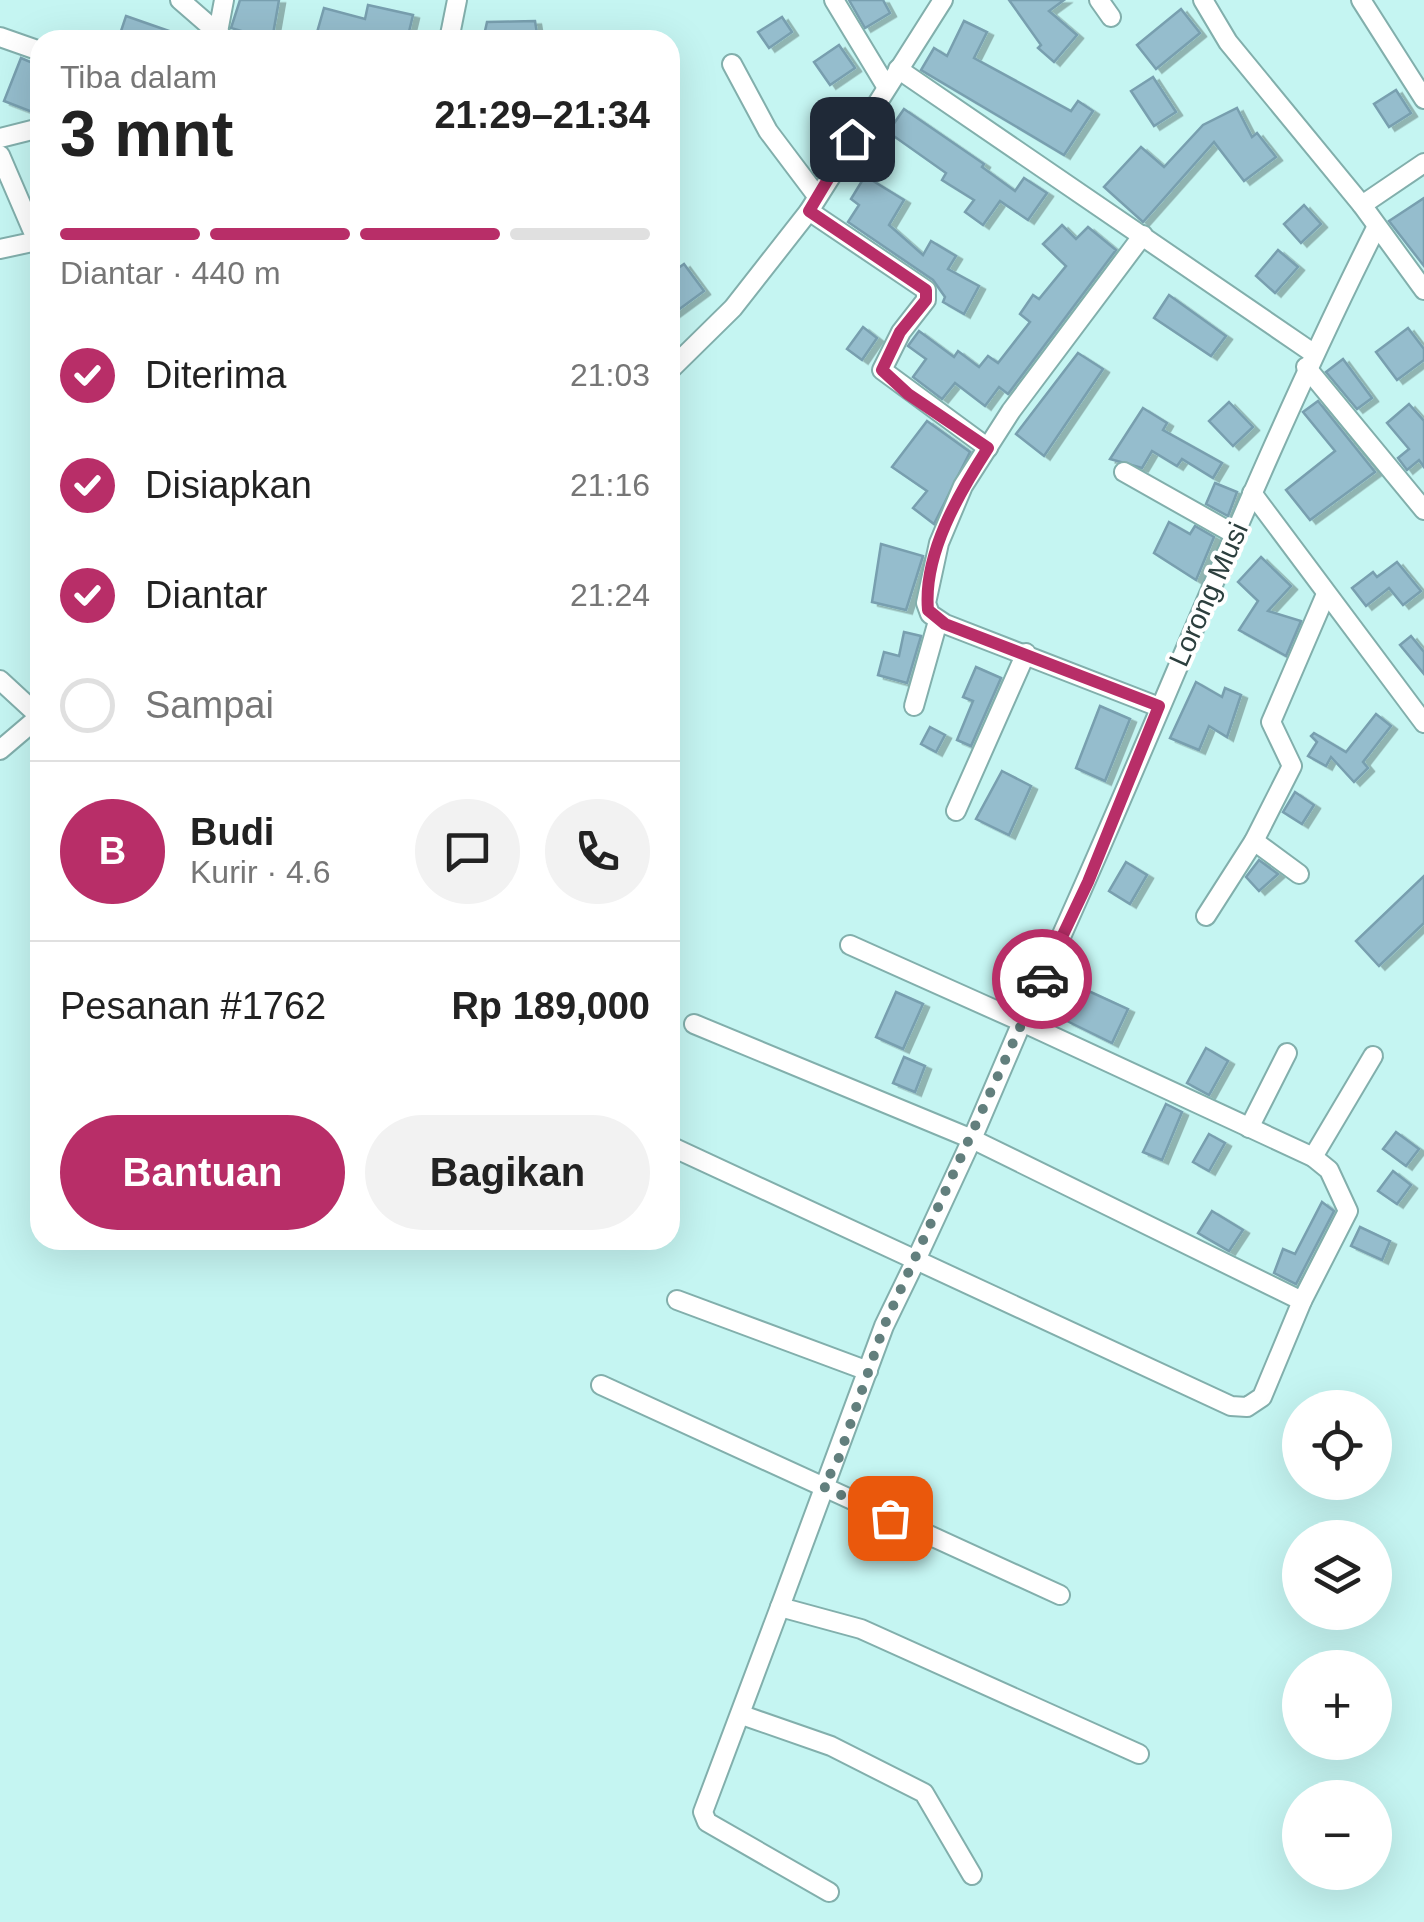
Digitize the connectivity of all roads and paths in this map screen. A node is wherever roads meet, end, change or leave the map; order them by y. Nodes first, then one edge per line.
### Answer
1 (180, 0) edge
2 (224, 0) edge
3 (457, 0) edge
4 (834, 0) edge
5 (943, 0) edge
6 (1099, 0) edge
7 (1203, 0) edge
8 (1361, 0) edge
9 (1111, 17) dead end
10 (215, 30) edge
11 (222, 30) edge
12 (450, 30) edge
13 (0, 38) edge
14 (30, 47) edge
15 (732, 64) dead end
16 (898, 69) junction
17 (886, 86) junction
18 (1424, 99) edge
19 (30, 130) edge
20 (0, 138) edge
21 (0, 155) edge
22 (1424, 163) edge
23 (813, 204) junction
24 (1362, 205) junction
25 (30, 228) edge
26 (1376, 228) junction
27 (1142, 235) junction
28 (30, 248) edge
29 (0, 250) edge
30 (1424, 290) edge
31 (680, 360) edge
32 (1310, 360) junction
33 (988, 448) junction
34 (1124, 472) dead end
35 (1252, 492) junction
36 (1424, 510) edge
37 (1234, 534) junction
38 (1326, 594) junction
39 (938, 621) junction
40 (1026, 653) junction
41 (0, 680) edge
42 (914, 706) dead end
43 (1159, 706) junction
44 (30, 707) edge
45 (1424, 723) edge
46 (30, 724) edge
47 (0, 750) edge
48 (956, 811) dead end
49 (1254, 841) junction
50 (1298, 874) dead end
51 (1206, 916) dead end
52 (850, 945) dead end
53 (1022, 1022) junction
54 (694, 1024) dead end
55 (1288, 1053) dead end
56 (1374, 1056) dead end
57 (1250, 1128) junction
58 (972, 1139) junction
59 (680, 1151) edge
60 (1313, 1158) junction
61 (916, 1260) junction
62 (677, 1300) dead end
63 (1302, 1300) junction
64 (868, 1371) junction
65 (600, 1385) dead end
66 (822, 1486) junction
67 (1060, 1595) dead end
68 (780, 1606) junction
69 (742, 1715) junction
70 (1138, 1754) dead end
71 (972, 1875) dead end
72 (830, 1892) dead end

1 - 10 street
2 - 11 street
3 - 12 street
4 - 17 street
5 - 16 street
6 - 9 street
7 - 24 street
8 - 18 street
13 - 14 street
15 - 23 street
16 - 17 street
16 - 27 street
17 - 23 street
19 - 20 street
21 - 25 street
22 - 24 street
23 - 31 street
23 - 33 street
24 - 26 street
26 - 30 street
26 - 32 street, Lorong Musi
27 - 32 street
27 - 33 street
28 - 29 street
32 - 35 street, Lorong Musi
32 - 36 street
33 - 39 street
34 - 37 street
35 - 37 street, Lorong Musi
35 - 38 street
37 - 43 street, Lorong Musi
38 - 45 street
38 - 49 street
39 - 40 street
39 - 42 street
40 - 43 street
40 - 48 street
41 - 44 street
43 - 53 street, Lorong Musi
46 - 47 street
49 - 50 street
49 - 51 street
52 - 53 street
53 - 57 street
53 - 58 street, Lorong Musi
54 - 58 street
55 - 57 street
56 - 60 street
57 - 60 street
58 - 61 street, Lorong Musi
58 - 63 street
59 - 61 street
60 - 63 street
61 - 63 street
61 - 64 street, Lorong Musi
62 - 64 street
64 - 66 street, Lorong Musi
65 - 66 street
66 - 67 street
66 - 68 street, Lorong Musi
68 - 69 street, Lorong Musi
68 - 70 street
69 - 71 street
69 - 72 street, Lorong Musi

